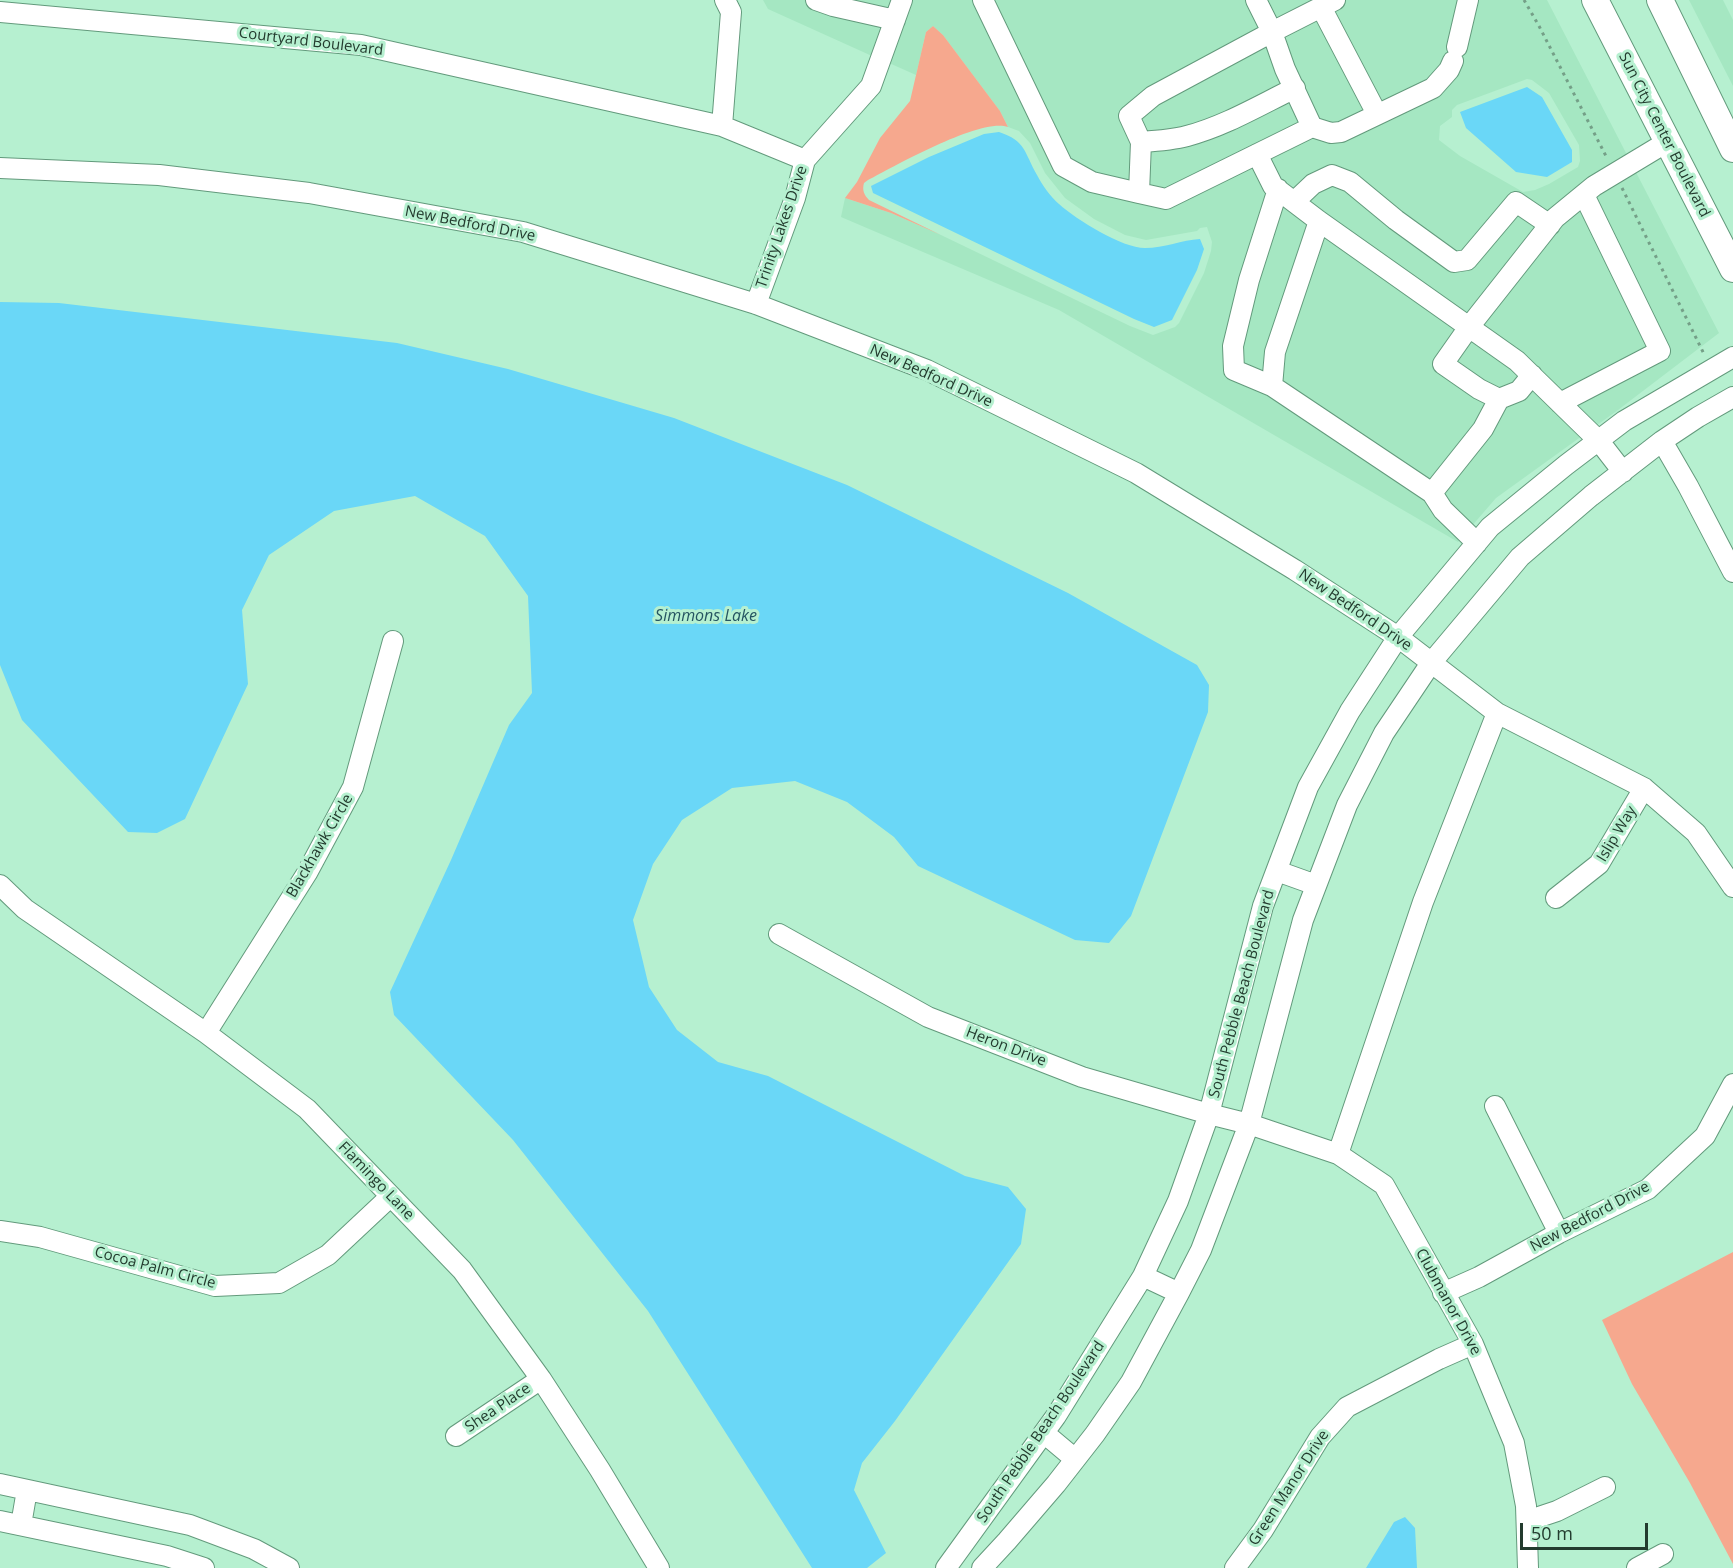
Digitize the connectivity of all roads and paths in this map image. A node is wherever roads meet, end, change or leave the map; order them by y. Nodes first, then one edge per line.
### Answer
1 (726, 0) edge
2 (816, 0) edge
3 (902, 0) edge
4 (983, 0) edge
5 (1256, 0) edge
6 (1468, 0) edge
7 (1524, 0) edge
8 (1660, 0) edge
9 (1328, 4) edge
10 (1597, 7) edge
11 (0, 12) edge
12 (895, 20) junction
13 (1272, 32) junction
14 (1295, 88) junction
15 (1377, 114) junction
16 (722, 126) junction
17 (1312, 126) junction
18 (1141, 142) junction
19 (1667, 142) junction
20 (1733, 149) edge
21 (1257, 154) junction
22 (805, 160) junction
23 (0, 168) edge
24 (1615, 174) junction
25 (1139, 193) junction
26 (1584, 195) junction
27 (1286, 196) junction
28 (1319, 221) junction
29 (1550, 225) junction
30 (1733, 269) edge
31 (756, 304) junction
32 (1469, 327) junction
33 (1733, 357) edge
34 (1712, 369) junction
35 (1532, 375) junction
36 (1272, 386) junction
37 (1733, 397) edge
38 (1499, 399) junction
39 (1560, 403) junction
40 (1599, 441) junction
41 (1662, 441) junction
42 (1623, 472) junction
43 (1432, 493) junction
44 (1477, 543) junction
45 (1733, 572) edge
46 (1398, 637) junction
47 (393, 641) dead end
48 (1431, 663) junction
49 (1497, 713) junction
50 (1644, 788) junction
51 (1277, 871) junction
52 (0, 885) edge
53 (1317, 885) junction
54 (1733, 887) edge
55 (1556, 898) dead end
56 (779, 933) dead end
57 (206, 1033) junction
58 (1733, 1084) edge
59 (1496, 1106) dead end
60 (1209, 1114) junction
61 (1249, 1124) junction
62 (1338, 1154) junction
63 (391, 1196) junction
64 (0, 1231) edge
65 (1559, 1233) junction
66 (1143, 1276) junction
67 (1179, 1293) junction
68 (1443, 1293) junction
69 (1473, 1344) junction
70 (541, 1379) junction
71 (1044, 1433) junction
72 (456, 1436) dead end
73 (1075, 1459) junction
74 (0, 1484) edge
75 (1605, 1487) dead end
76 (27, 1490) junction
77 (0, 1521) edge
78 (1527, 1521) junction
79 (21, 1526) junction
80 (1663, 1554) dead end
81 (204, 1568) edge
82 (290, 1568) edge
83 (659, 1568) edge
84 (946, 1568) edge
85 (982, 1568) edge
86 (1235, 1568) edge
87 (1528, 1568) edge
88 (1637, 1568) edge

1 - 16 street
2 - 12 street
3 - 12 street, Trinity Lakes Drive
4 - 25 street
5 - 13 street
6 - 15 street
7 - 24 path
8 - 20 main road
9 - 13 street
9 - 15 street
10 - 19 main road, Sun City Center Boulevard
11 - 16 street, Courtyard Boulevard
12 - 22 street, Trinity Lakes Drive
13 - 14 street
13 - 18 street
14 - 17 street
14 - 18 street
15 - 17 street
16 - 22 street, Courtyard Boulevard
17 - 21 street
18 - 25 street
19 - 24 street
19 - 30 main road, Sun City Center Boulevard
21 - 25 street
21 - 27 street
22 - 31 street, Trinity Lakes Drive
23 - 31 street, New Bedford Drive
24 - 26 street
24 - 34 path
26 - 29 street
26 - 39 street
27 - 28 street
27 - 29 street
27 - 36 street
28 - 32 street
28 - 36 street
29 - 32 street
31 - 46 street, New Bedford Drive
32 - 35 street
32 - 38 street
33 - 34 street, South Pebble Beach Boulevard
34 - 40 street, South Pebble Beach Boulevard
35 - 38 street
35 - 39 street
36 - 43 street
37 - 41 street
38 - 43 street
39 - 40 street
40 - 42 street
40 - 44 street, South Pebble Beach Boulevard
41 - 42 street
41 - 45 street
42 - 48 street
43 - 44 street
44 - 46 street, South Pebble Beach Boulevard
46 - 48 street, New Bedford Drive
46 - 51 street, South Pebble Beach Boulevard
47 - 57 street, Blackhawk Circle
48 - 49 street, New Bedford Drive
48 - 53 street
49 - 50 street, New Bedford Drive
49 - 62 street
50 - 54 street, New Bedford Drive
50 - 55 street, Islip Way
51 - 53 street
51 - 60 street, South Pebble Beach Boulevard
52 - 57 street, Flamingo Lane
53 - 61 street
56 - 60 street, Heron Drive
57 - 63 street, Flamingo Lane
58 - 65 street, New Bedford Drive
59 - 65 street
60 - 61 street, Heron Drive
60 - 66 street, South Pebble Beach Boulevard
61 - 62 street, Clubmanor Drive
61 - 67 street
62 - 68 street, Clubmanor Drive
63 - 64 street, Cocoa Palm Circle
63 - 70 street, Flamingo Lane
65 - 68 street, New Bedford Drive
66 - 67 street
66 - 71 street, South Pebble Beach Boulevard
67 - 73 street
68 - 69 street, Clubmanor Drive
69 - 78 street, Clubmanor Drive
69 - 86 street, Green Manor Drive
70 - 72 street, Shea Place
70 - 83 street, Flamingo Lane
71 - 73 street
71 - 84 street, South Pebble Beach Boulevard
73 - 85 street
74 - 76 street
75 - 78 street
76 - 79 street
76 - 82 street
77 - 79 street
78 - 87 street, Clubmanor Drive
79 - 81 street
80 - 88 street

